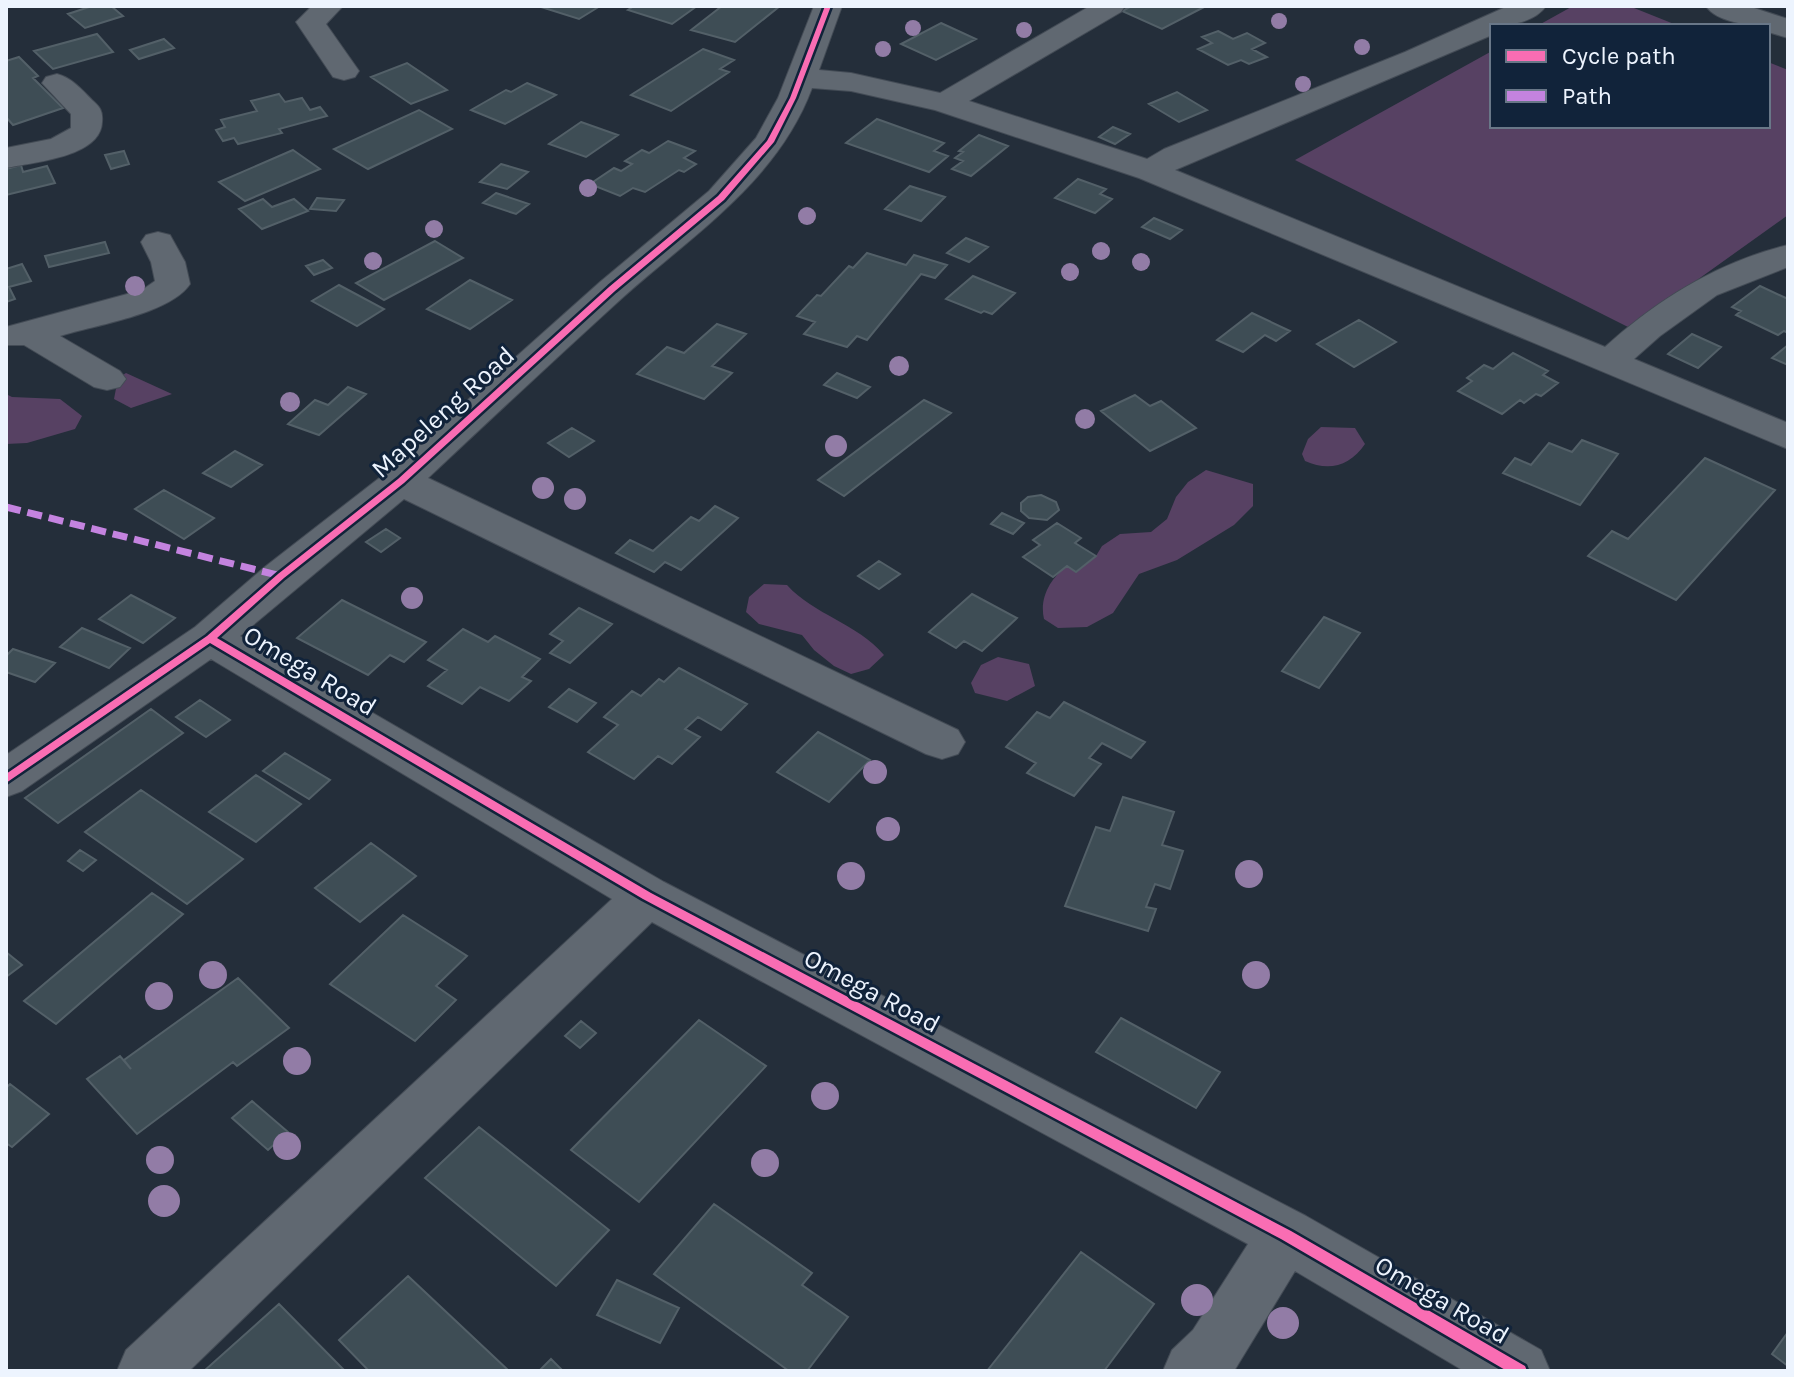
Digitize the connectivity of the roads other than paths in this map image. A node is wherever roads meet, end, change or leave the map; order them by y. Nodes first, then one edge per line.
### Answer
1 (329, 6) edge
2 (828, 6) edge
3 (1111, 6) edge
4 (1532, 6) edge
5 (1720, 6) edge
6 (1492, 24) edge
7 (1490, 25) edge
8 (1788, 29) edge
9 (344, 71) dead end
10 (799, 78) junction
11 (57, 83) dead end
12 (944, 103) junction
13 (6, 158) edge
14 (1150, 171) junction
15 (158, 242) dead end
16 (1782, 262) edge
17 (18, 335) edge
18 (1611, 361) junction
19 (107, 379) dead end
20 (1788, 437) edge
21 (401, 481) junction
22 (210, 638) junction
23 (942, 742) dead end
24 (6, 779) edge
25 (647, 896) junction
26 (1286, 1235) junction
27 (147, 1371) edge
28 (1193, 1371) edge
29 (1520, 1371) edge

1 - 9 street
2 - 10 street, Mapeleng Road
3 - 12 street
4 - 6 street
5 - 8 street
7 - 14 street
10 - 12 street
10 - 21 street, Mapeleng Road
11 - 13 street
12 - 14 street
14 - 18 street
15 - 17 street
16 - 18 street
17 - 19 street
18 - 20 street
21 - 22 street, Mapeleng Road
21 - 23 street
22 - 24 street, Mapeleng Road
22 - 25 street, Omega Road
25 - 26 street, Omega Road
25 - 27 street
26 - 28 street
26 - 29 street, Omega Road

